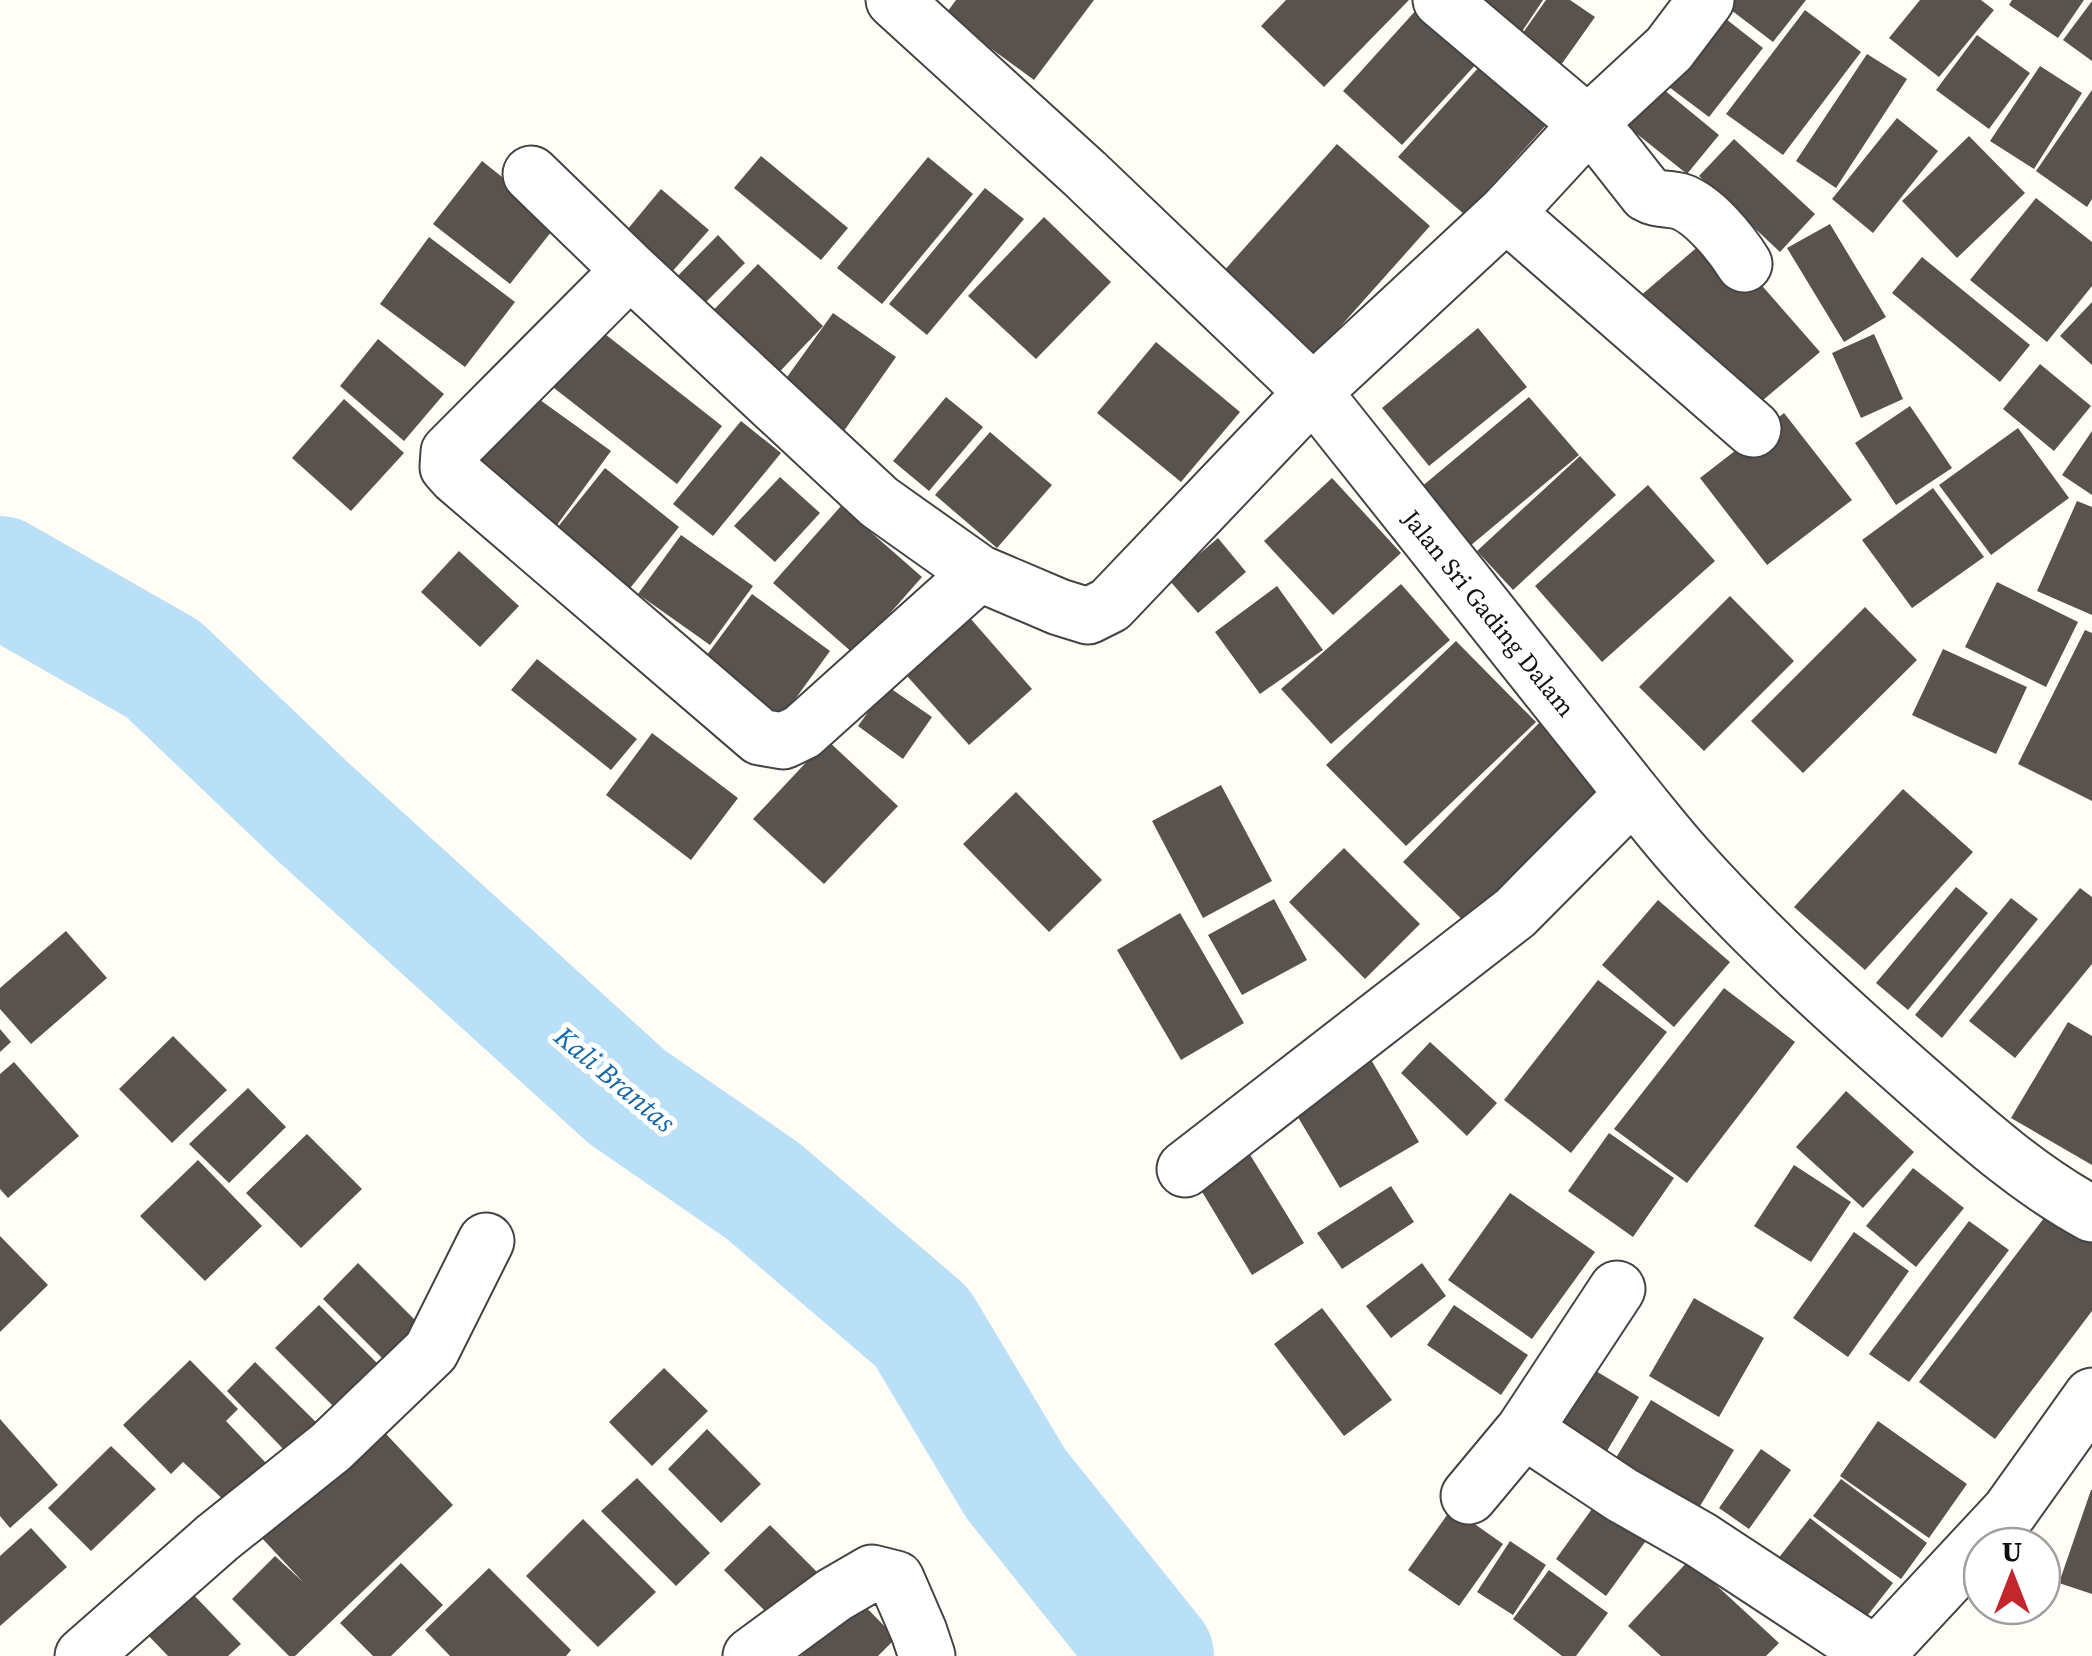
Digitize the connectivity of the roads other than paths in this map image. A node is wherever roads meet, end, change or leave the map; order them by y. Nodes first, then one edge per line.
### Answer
1 (894, 0) edge
2 (1441, 0) edge
3 (1706, 0) edge
4 (1588, 124) junction
5 (532, 174) dead end
6 (1506, 212) junction
7 (1744, 264) dead end
8 (630, 270) junction
9 (1313, 392) junction
10 (1753, 430) dead end
11 (979, 573) junction
12 (1633, 794) junction
13 (1186, 1169) dead end
14 (2092, 1214) edge
15 (486, 1241) dead end
16 (1617, 1289) dead end
17 (2092, 1396) edge
18 (1524, 1430) junction
19 (1469, 1496) dead end
20 (83, 1656) edge
21 (751, 1656) edge
22 (926, 1656) edge
23 (1876, 1656) edge

1 - 9 street, Jalan Sri Gading Dalam
2 - 4 street
3 - 4 street
4 - 6 street
4 - 7 street
5 - 8 street
6 - 9 street
6 - 10 street
8 - 11 street
8 - 11 street
9 - 11 street
9 - 12 street, Jalan Sri Gading Dalam
12 - 13 street
12 - 14 street, Jalan Sri Gading Dalam
15 - 20 street
16 - 18 street
17 - 23 street
18 - 19 street
18 - 23 street
21 - 22 street

